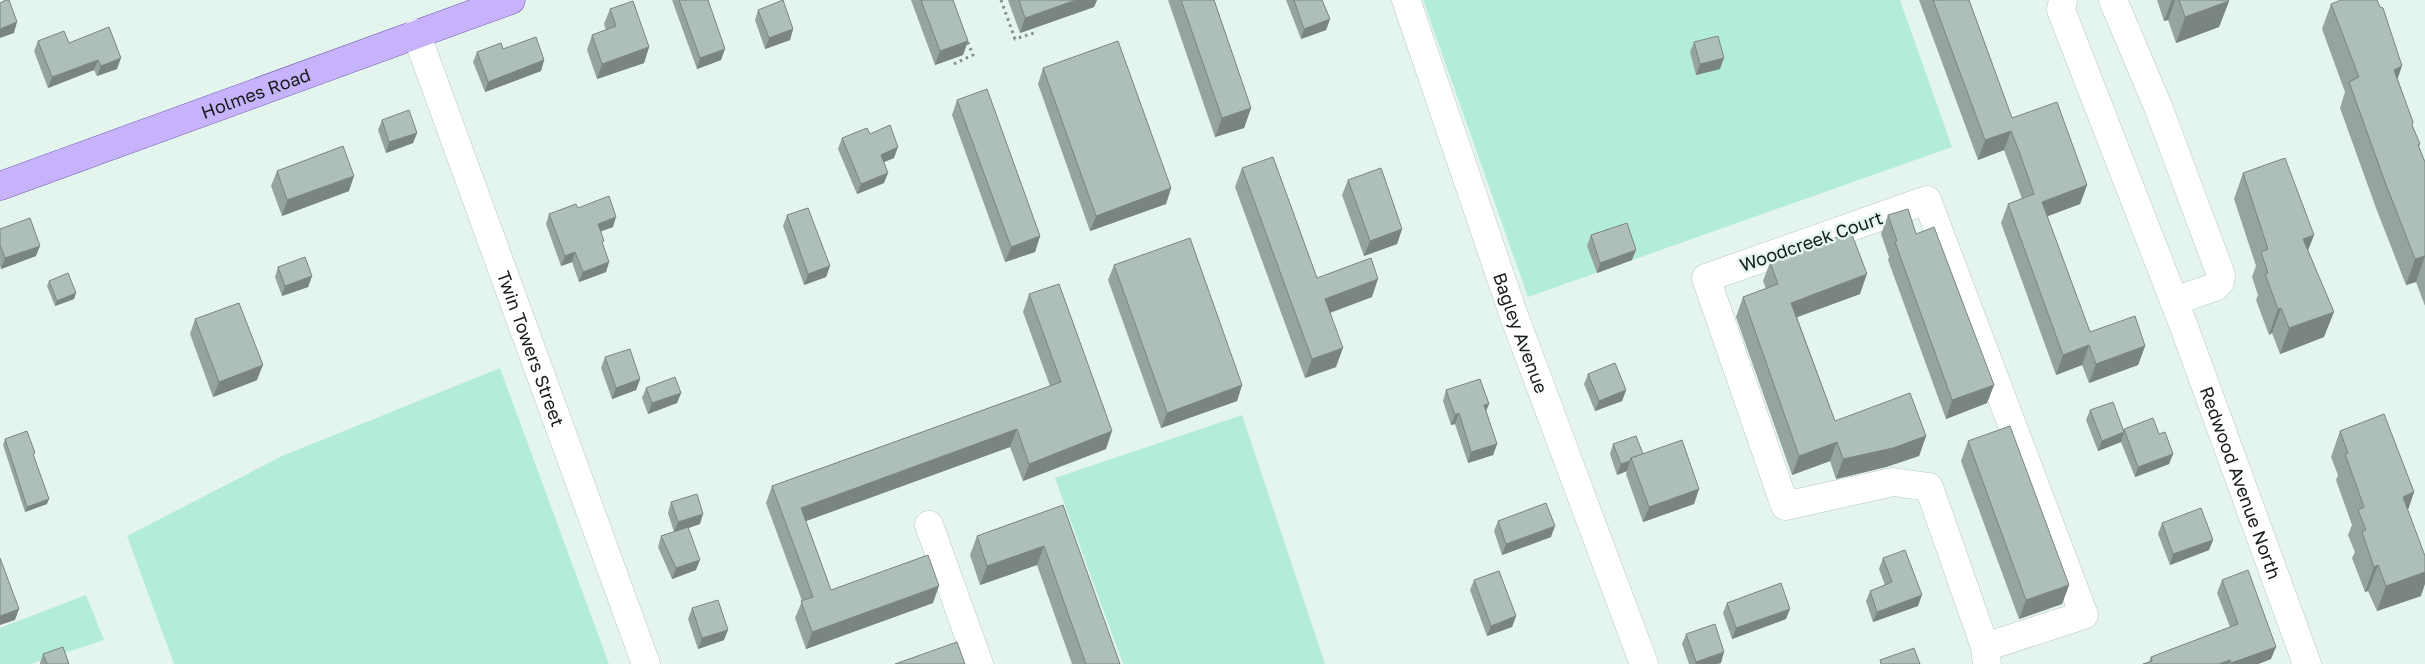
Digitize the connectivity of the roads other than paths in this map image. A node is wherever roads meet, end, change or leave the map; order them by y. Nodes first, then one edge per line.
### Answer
1 (511, 0) edge
2 (1406, 0) edge
3 (2063, 0) edge
4 (2112, 0) edge
5 (416, 33) junction
6 (0, 186) edge
7 (2174, 301) junction
8 (929, 525) dead end
9 (1986, 655) edge
10 (646, 664) edge
11 (978, 664) edge
12 (1644, 664) edge
13 (2307, 664) edge

1 - 5 main road, Holmes Road
2 - 12 street, Bagley Avenue
3 - 7 street, Redwood Avenue North
4 - 7 street
5 - 6 main road, Holmes Road
5 - 10 street, Twin Towers Street
7 - 13 street, Redwood Avenue North
8 - 11 street
9 - 9 street, Woodcreek Court

